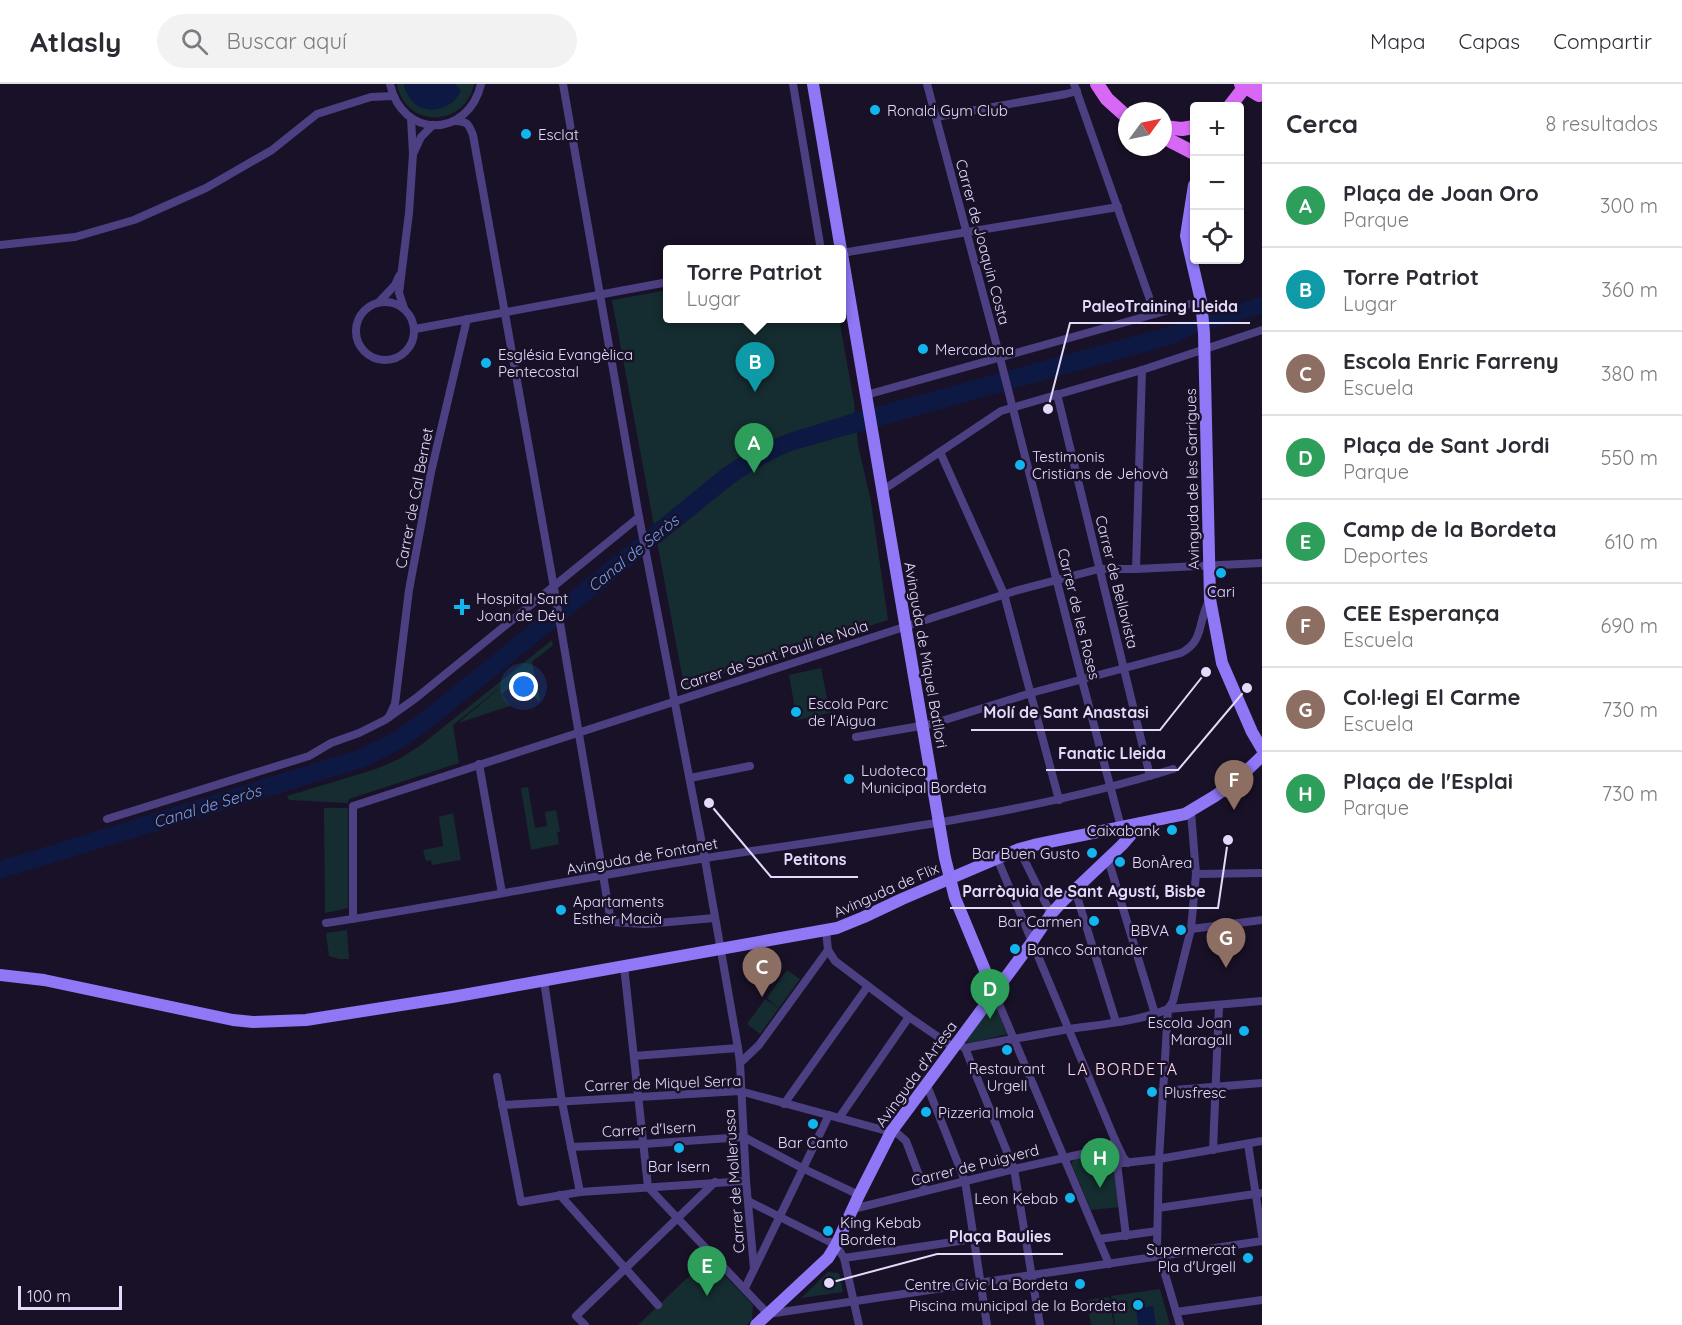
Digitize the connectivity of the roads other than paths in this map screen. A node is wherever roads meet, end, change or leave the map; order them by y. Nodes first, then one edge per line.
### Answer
1 (390, 84) edge
2 (481, 84) edge
3 (563, 84) edge
4 (793, 84) edge
5 (813, 84) edge
6 (927, 84) edge
7 (1097, 84) edge
8 (1107, 84) edge
9 (1241, 84) edge
10 (1248, 84) edge
11 (1076, 87) edge
12 (1261, 90) edge
13 (393, 96) junction
14 (1119, 102) edge
15 (1233, 102) edge
16 (1240, 102) edge
17 (1118, 109) edge
18 (936, 117) junction
19 (411, 118) junction
20 (455, 121) junction
21 (433, 125) junction
22 (1172, 128) edge
23 (1190, 128) edge
24 (1172, 142) edge
25 (1190, 151) edge
26 (413, 154) junction
27 (1118, 207) junction
28 (1190, 210) edge
29 (966, 232) junction
30 (0, 245) edge
31 (820, 245) edge
32 (841, 245) edge
33 (846, 251) edge
34 (401, 273) junction
35 (846, 276) edge
36 (663, 283) edge
37 (600, 294) junction
38 (379, 302) junction
39 (1202, 307) junction
40 (404, 308) junction
41 (504, 312) junction
42 (1155, 314) junction
43 (467, 319) junction
44 (415, 329) junction
45 (1262, 330) edge
46 (1204, 349) junction
47 (1000, 358) junction
48 (1142, 370) junction
49 (1057, 394) junction
50 (867, 401) junction
51 (1012, 407) junction
52 (940, 452) junction
53 (883, 490) junction
54 (639, 517) junction
55 (1262, 563) edge
56 (1209, 564) junction
57 (1100, 569) junction
58 (1136, 569) junction
59 (1056, 580) junction
60 (554, 587) junction
61 (1004, 594) junction
62 (1210, 599) junction
63 (906, 627) junction
64 (1124, 668) junction
65 (1082, 680) junction
66 (397, 685) junction
67 (1031, 693) junction
68 (421, 695) junction
69 (675, 701) junction
70 (389, 717) junction
71 (923, 725) junction
72 (578, 734) junction
73 (856, 737) dead end
74 (1256, 737) junction
75 (1262, 749) edge
76 (1262, 756) edge
77 (479, 764) junction
78 (750, 766) dead end
79 (1251, 766) junction
80 (1173, 769) dead end
81 (1150, 776) junction
82 (690, 778) junction
83 (1111, 786) junction
84 (1059, 800) junction
85 (1191, 812) junction
86 (107, 819) dead end
87 (940, 822) junction
88 (1141, 823) junction
89 (1121, 827) junction
90 (1019, 849) junction
91 (705, 858) junction
92 (997, 858) junction
93 (1108, 859) junction
94 (1262, 873) edge
95 (1196, 874) junction
96 (603, 876) junction
97 (950, 878) junction
98 (1075, 890) junction
99 (502, 893) junction
100 (1051, 914) junction
101 (715, 918) junction
102 (352, 919) junction
103 (1262, 920) edge
104 (326, 923) dead end
105 (1191, 929) junction
106 (826, 931) junction
107 (1032, 942) junction
108 (721, 949) junction
109 (828, 950) junction
110 (624, 966) junction
111 (0, 975) edge
112 (544, 981) junction
113 (868, 986) junction
114 (994, 992) junction
115 (1262, 1001) edge
116 (1219, 1006) junction
117 (1168, 1010) junction
118 (1155, 1014) junction
119 (909, 1017) junction
120 (1116, 1022) junction
121 (1068, 1030) junction
122 (1015, 1038) junction
123 (958, 1046) junction
124 (738, 1048) junction
125 (634, 1056) junction
126 (740, 1063) junction
127 (497, 1077) dead end
128 (926, 1083) junction
129 (1262, 1083) edge
130 (1216, 1086) junction
131 (741, 1091) junction
132 (1162, 1091) junction
133 (639, 1097) junction
134 (562, 1102) junction
135 (784, 1104) junction
136 (502, 1105) junction
137 (829, 1115) junction
138 (838, 1118) junction
139 (891, 1132) junction
140 (744, 1137) junction
141 (1115, 1140) junction
142 (1262, 1141) edge
143 (644, 1144) junction
144 (1248, 1144) junction
145 (571, 1147) junction
146 (1104, 1149) junction
147 (1213, 1150) junction
148 (1065, 1158) junction
149 (1159, 1159) junction
150 (1117, 1163) junction
151 (1128, 1163) junction
152 (802, 1168) junction
153 (1014, 1169) junction
154 (746, 1181) junction
155 (965, 1181) junction
156 (715, 1182) junction
157 (648, 1187) junction
158 (925, 1191) junction
159 (580, 1192) junction
160 (1259, 1193) edge
161 (560, 1195) junction
162 (859, 1196) junction
163 (748, 1201) junction
164 (1158, 1208) junction
165 (853, 1209) junction
166 (778, 1218) junction
167 (678, 1219) junction
168 (1157, 1231) junction
169 (1262, 1232) edge
170 (1125, 1236) junction
171 (973, 1239) junction
172 (1098, 1239) junction
173 (1262, 1241) edge
174 (836, 1245) junction
175 (1160, 1257) junction
176 (844, 1258) junction
177 (1109, 1264) junction
178 (625, 1268) junction
179 (754, 1269) junction
180 (1032, 1275) junction
181 (981, 1283) junction
182 (745, 1288) junction
183 (788, 1296) junction
184 (1262, 1300) edge
185 (854, 1301) junction
186 (658, 1305) dead end
187 (798, 1310) junction
188 (1176, 1312) junction
189 (768, 1314) junction
190 (585, 1325) edge
191 (756, 1325) edge
192 (859, 1325) edge
193 (987, 1325) edge
194 (1040, 1325) edge
195 (1180, 1325) edge

1 - 13 street
2 - 20 street
3 - 37 street, Carrer de Mollerussa
4 - 31 street
5 - 32 main road
6 - 18 street, Carrer de Joaquin Costa
7 - 17 main road
8 - 14 main road
9 - 12 main road, bridge
10 - 15 main road
10 - 16 main road
11 - 18 street
11 - 27 street
13 - 19 street
13 - 30 street
18 - 29 street, Carrer de Joaquin Costa
19 - 21 street
19 - 26 street
20 - 21 street
20 - 41 street
21 - 26 street
22 - 23 main road
24 - 25 main road
26 - 34 street
27 - 29 street
27 - 42 street
28 - 39 main road, Avinguda de les Garrigues
29 - 33 street
29 - 47 street, Carrer de Joaquin Costa
34 - 38 street
34 - 40 street
35 - 50 main road
36 - 37 street
37 - 41 street
37 - 54 street, Carrer de Mollerussa
38 - 40 street
38 - 44 street
39 - 42 street
39 - 46 main road, Avinguda de les Garrigues
40 - 44 street
41 - 43 street
41 - 60 street
42 - 47 street
43 - 44 street
43 - 66 street, Carrer de Cal Bernet
45 - 46 street
46 - 48 street
46 - 56 main road, Avinguda de les Garrigues
47 - 50 street
47 - 51 street, Carrer de Joaquin Costa
48 - 49 street
48 - 58 street
49 - 51 street
49 - 57 street, Carrer de Bellavista
50 - 53 main road, Avinguda de Miquel Batllori
51 - 52 street
51 - 59 street, Carrer de les Roses
52 - 53 street
52 - 61 street
53 - 63 main road, Avinguda de Miquel Batllori
54 - 60 street
54 - 69 street, Carrer de Mollerussa
55 - 56 street, Carrer de Sant Paulí de Nola
56 - 58 street, Carrer de Sant Paulí de Nola
56 - 62 main road, Avinguda de les Garrigues
57 - 58 street, Carrer de Sant Paulí de Nola
57 - 59 street, Carrer de Sant Paulí de Nola
57 - 64 street, Carrer de Bellavista
59 - 61 street, Carrer de Sant Paulí de Nola
59 - 65 street, Carrer de les Roses
60 - 68 street
60 - 72 street
61 - 63 street, Carrer de Sant Paulí de Nola
61 - 67 street
62 - 64 street
62 - 74 main road, Avinguda de les Garrigues
63 - 69 street, Carrer de Sant Paulí de Nola
63 - 71 main road, Avinguda de Miquel Batllori
64 - 65 street
64 - 81 street, Carrer de Bellavista
65 - 67 street
65 - 83 street, Carrer de les Roses
66 - 68 street
66 - 70 street, Carrer de Cal Bernet
67 - 71 street
67 - 84 street
68 - 70 street
69 - 72 street, Carrer de Sant Paulí de Nola
69 - 82 street, Carrer de Mollerussa
70 - 86 street
71 - 73 street
71 - 87 main road, Avinguda de Miquel Batllori
72 - 77 street, Carrer de Sant Paulí de Nola
72 - 96 street
74 - 75 main road, Avinguda de les Garrigues
74 - 79 main road
76 - 79 main road, Avinguda de Flix
77 - 99 street
77 - 102 street, Carrer de Sant Paulí de Nola
78 - 82 street
79 - 85 main road, Avinguda de Flix
80 - 81 street, Avinguda de Fontanet
81 - 83 street, Avinguda de Fontanet
82 - 91 street, Carrer de Mollerussa
83 - 84 street, Avinguda de Fontanet
83 - 89 street, Carrer de les Roses
84 - 87 street, Avinguda de Fontanet
85 - 88 main road, Avinguda de Flix
85 - 95 street
87 - 91 street, Avinguda de Fontanet
87 - 97 main road, Avinguda de Miquel Batllori
88 - 89 main road, Avinguda de Flix
88 - 93 main road, Avinguda d'Artesa
89 - 90 main road, Avinguda de Flix
90 - 92 main road, Avinguda de Flix
90 - 100 street
91 - 96 street, Avinguda de Fontanet
91 - 101 street, Carrer de Mollerussa
92 - 97 main road, Avinguda de Flix
92 - 107 street
93 - 98 main road, Avinguda d'Artesa
93 - 118 street
94 - 95 street
95 - 105 street
96 - 99 street, Avinguda de Fontanet
96 - 101 street
97 - 106 main road, Avinguda de Flix
97 - 114 main road, Avinguda de Miquel Batllori
98 - 100 main road, Avinguda d'Artesa
98 - 120 street
99 - 102 street, Avinguda de Fontanet
100 - 107 main road, Avinguda d'Artesa
101 - 108 street, Carrer de Mollerussa
102 - 104 street, Avinguda de Fontanet
103 - 105 street
105 - 117 street
106 - 108 main road, Avinguda de Flix
106 - 109 street
107 - 114 main road, Avinguda d'Artesa
107 - 121 street
108 - 110 main road, Avinguda de Flix
108 - 124 street, Carrer de Mollerussa
109 - 113 street
109 - 126 street
110 - 112 main road, Avinguda de Flix
110 - 125 street
111 - 112 main road, Avinguda de Flix
112 - 134 street
113 - 119 street
113 - 135 street
114 - 122 street
114 - 123 main road, Avinguda d'Artesa
115 - 116 street
116 - 117 street
116 - 130 street
117 - 118 street
117 - 132 street
118 - 120 street
119 - 123 street
119 - 138 street
120 - 121 street
121 - 122 street
121 - 141 street
122 - 123 street
122 - 148 street
123 - 128 main road, Avinguda d'Artesa
123 - 153 street
124 - 125 street
124 - 126 street, Carrer de Mollerussa
125 - 133 street
126 - 131 street, Carrer de Mollerussa
127 - 136 street
128 - 139 main road, Avinguda d'Artesa
128 - 155 street
129 - 130 street
130 - 132 street
130 - 147 street
131 - 133 street, Carrer de Miquel Serra
131 - 135 street, Carrer de Miquel Serra
131 - 140 street, Carrer de Mollerussa
132 - 149 street
133 - 134 street, Carrer de Miquel Serra
133 - 143 street
134 - 136 street, Carrer de Miquel Serra
134 - 145 street
135 - 137 street, Carrer de Miquel Serra
136 - 161 street
137 - 138 street, Carrer de Miquel Serra
137 - 152 street
138 - 139 street, Carrer de Miquel Serra
139 - 158 street
139 - 162 main road, Avinguda d'Artesa
140 - 143 street, Carrer d'Isern
140 - 152 street
140 - 154 street, Carrer de Mollerussa
141 - 146 street, Carrer de Puigverd
141 - 151 street
142 - 144 street
143 - 145 street, Carrer d'Isern
143 - 157 street
144 - 147 street
144 - 160 street
145 - 159 street
146 - 148 street, Carrer de Puigverd
146 - 150 street
147 - 149 street
148 - 153 street, Carrer de Puigverd
148 - 172 street
149 - 151 street
149 - 164 street
150 - 151 street
150 - 170 street
152 - 162 street
152 - 166 street
153 - 155 street, Carrer de Puigverd
153 - 180 street
154 - 156 street
154 - 163 street, Carrer de Mollerussa
155 - 158 street, Carrer de Puigverd
155 - 171 street
156 - 157 street
156 - 167 street
157 - 159 street
157 - 167 street
158 - 165 street, Carrer de Puigverd
159 - 161 street
160 - 164 street
160 - 169 street
161 - 178 street
162 - 165 main road, Avinguda d'Artesa
163 - 166 street
163 - 179 street, Carrer de Mollerussa
164 - 168 street
165 - 174 main road, Avinguda d'Artesa
166 - 174 street
166 - 179 street
167 - 178 street
167 - 182 street
168 - 170 street
168 - 175 street
170 - 172 street
171 - 176 street
171 - 181 street
172 - 177 street
173 - 175 street
174 - 176 street
174 - 183 main road, Avinguda d'Artesa
175 - 177 street
175 - 188 street
176 - 185 street
177 - 180 street
178 - 186 street
178 - 190 street
179 - 182 street
180 - 181 street
180 - 194 street
181 - 185 street
181 - 193 street
182 - 189 street
183 - 187 street
183 - 189 main road, Avinguda d'Artesa
184 - 188 street
185 - 187 street
185 - 192 street
187 - 189 street
188 - 195 street
189 - 191 main road, Avinguda d'Artesa

